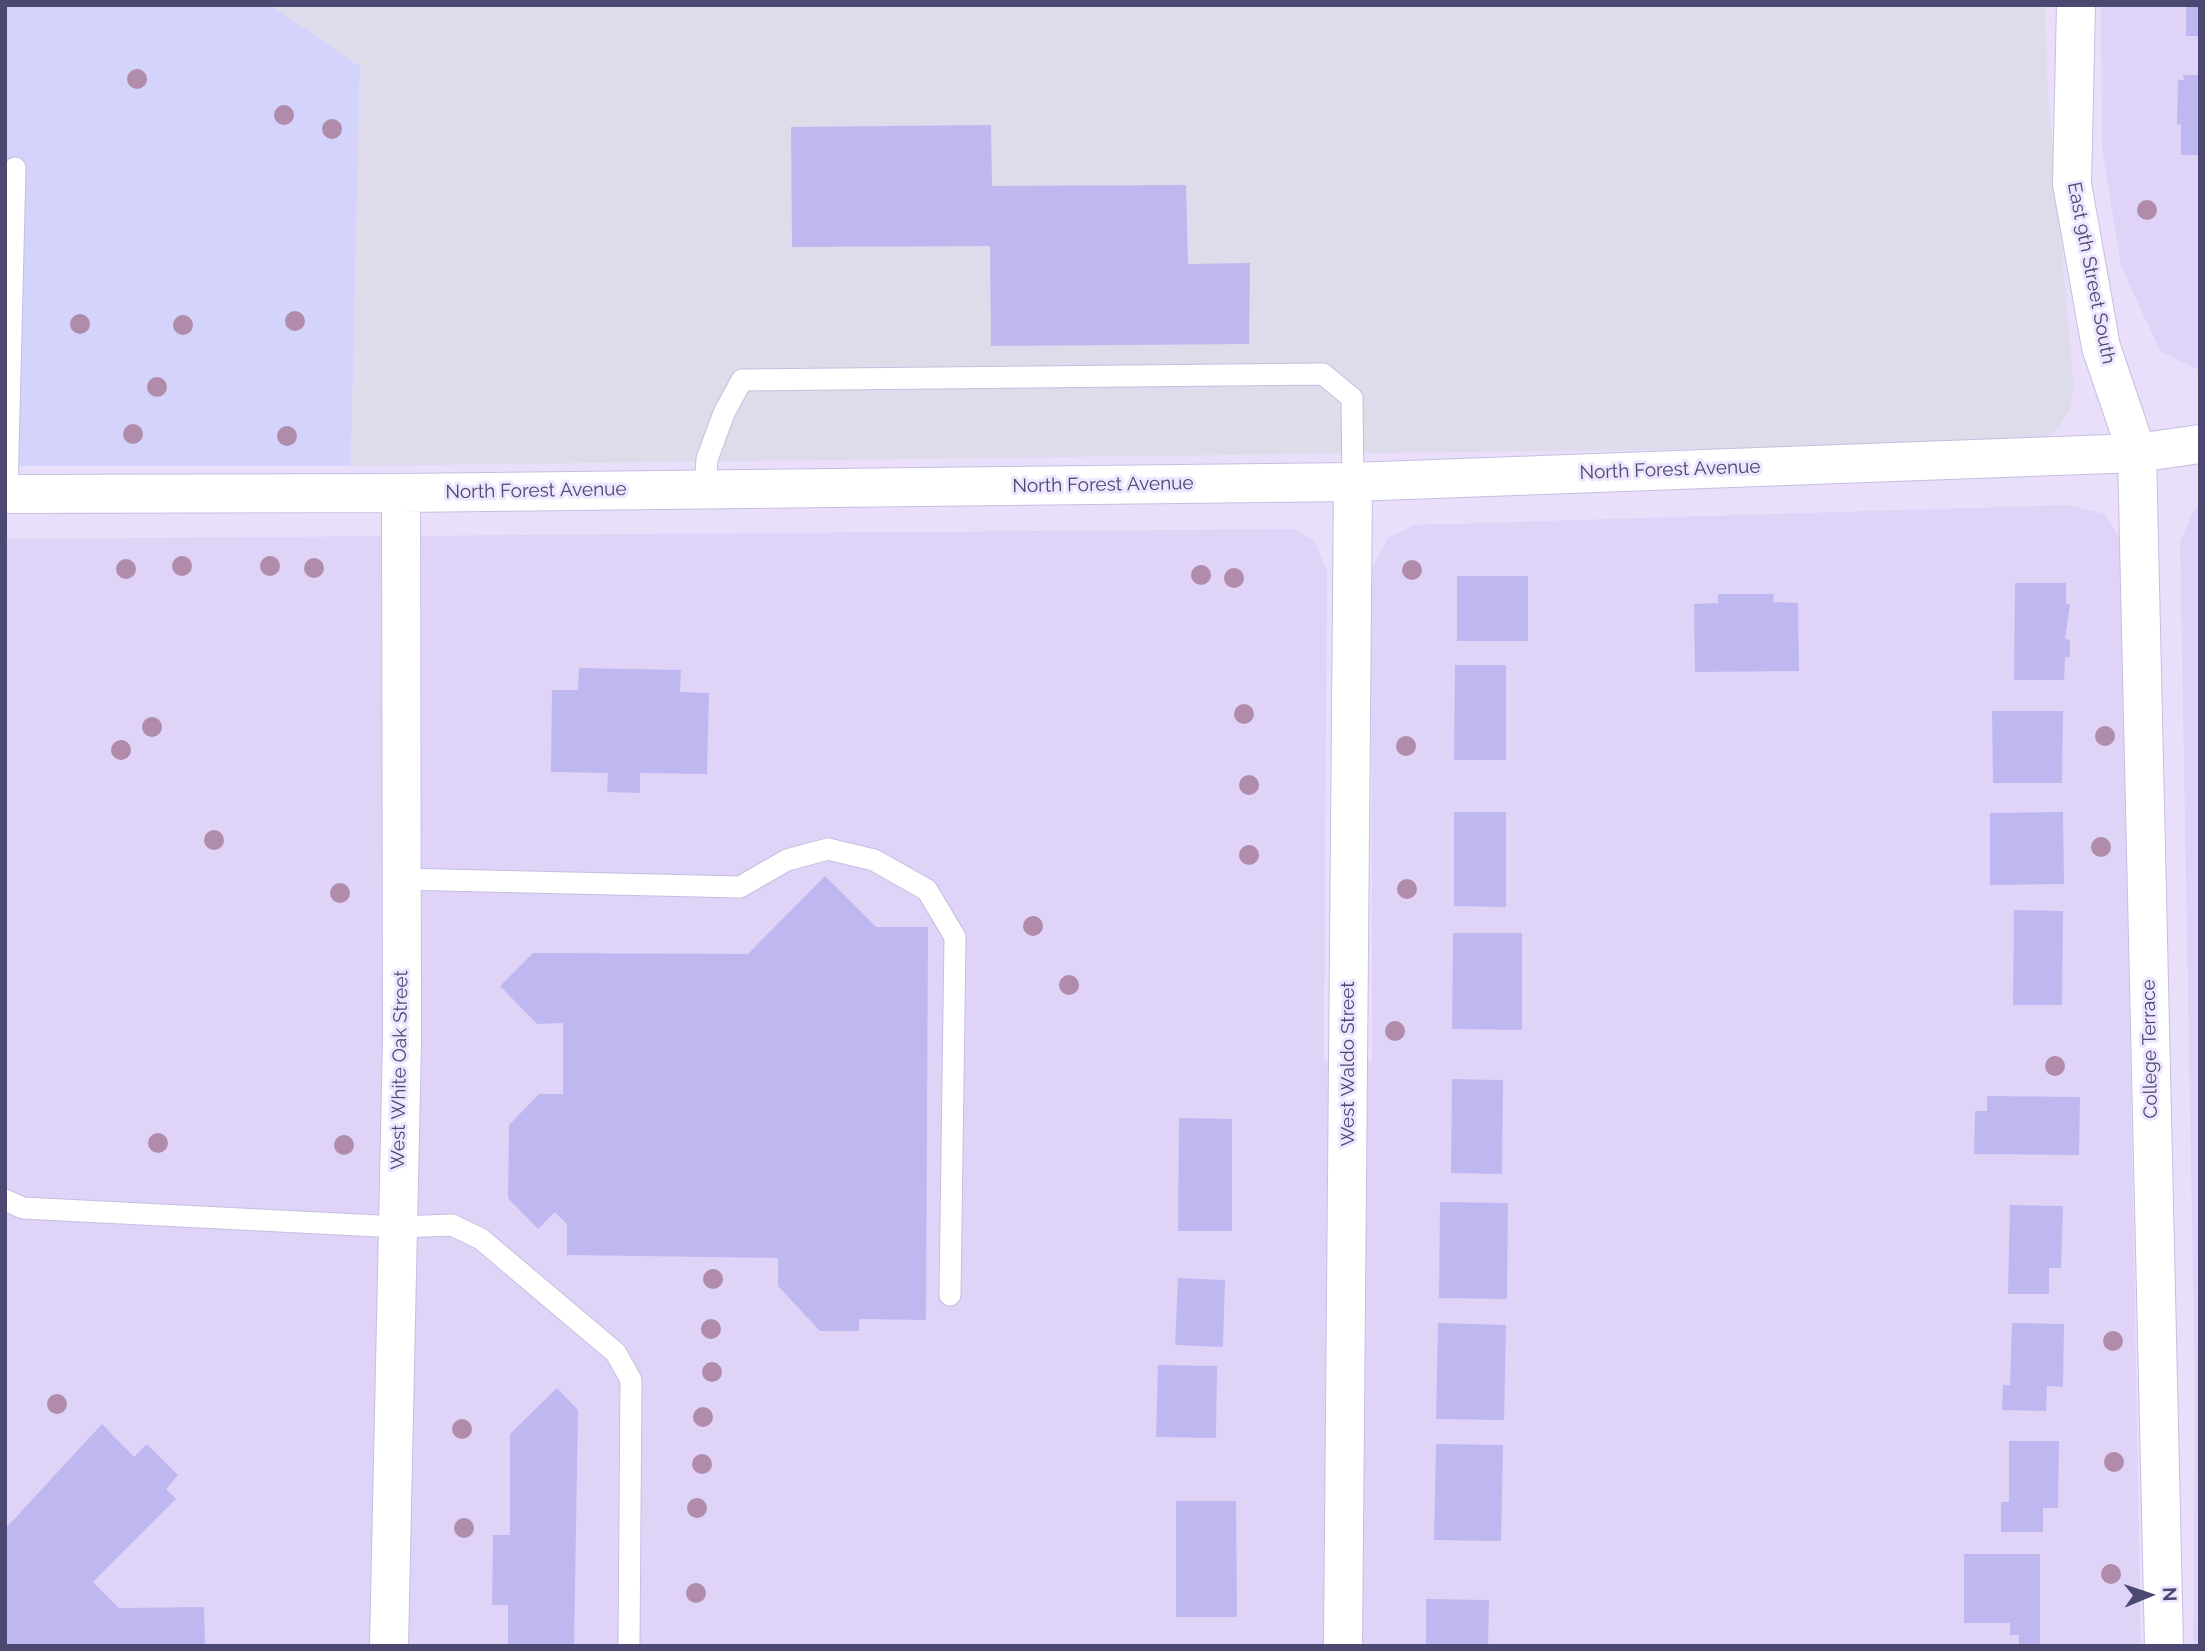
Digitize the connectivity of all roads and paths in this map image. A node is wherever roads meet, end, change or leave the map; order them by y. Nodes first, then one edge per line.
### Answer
1 (2076, 5) edge
2 (15, 168) dead end
3 (2200, 444) edge
4 (2137, 453) junction
5 (1353, 482) junction
6 (705, 489) junction
7 (401, 493) junction
8 (6, 494) edge
9 (401, 879) junction
10 (5, 1200) edge
11 (398, 1227) junction
12 (950, 1295) dead end
13 (389, 1646) edge
14 (629, 1646) edge
15 (1343, 1646) edge
16 (2164, 1646) edge

1 - 4 street, East 9th Street South
2 - 8 lane
3 - 4 street, North Forest Avenue
4 - 5 street, North Forest Avenue
4 - 16 street, College Terrace
5 - 6 street, North Forest Avenue
5 - 6 lane
5 - 15 street, West Waldo Street
6 - 7 street, North Forest Avenue
7 - 8 street, North Forest Avenue
7 - 9 street, West White Oak Street
9 - 11 street, West White Oak Street
9 - 12 lane
10 - 11 lane
11 - 13 street, West White Oak Street
11 - 14 lane

